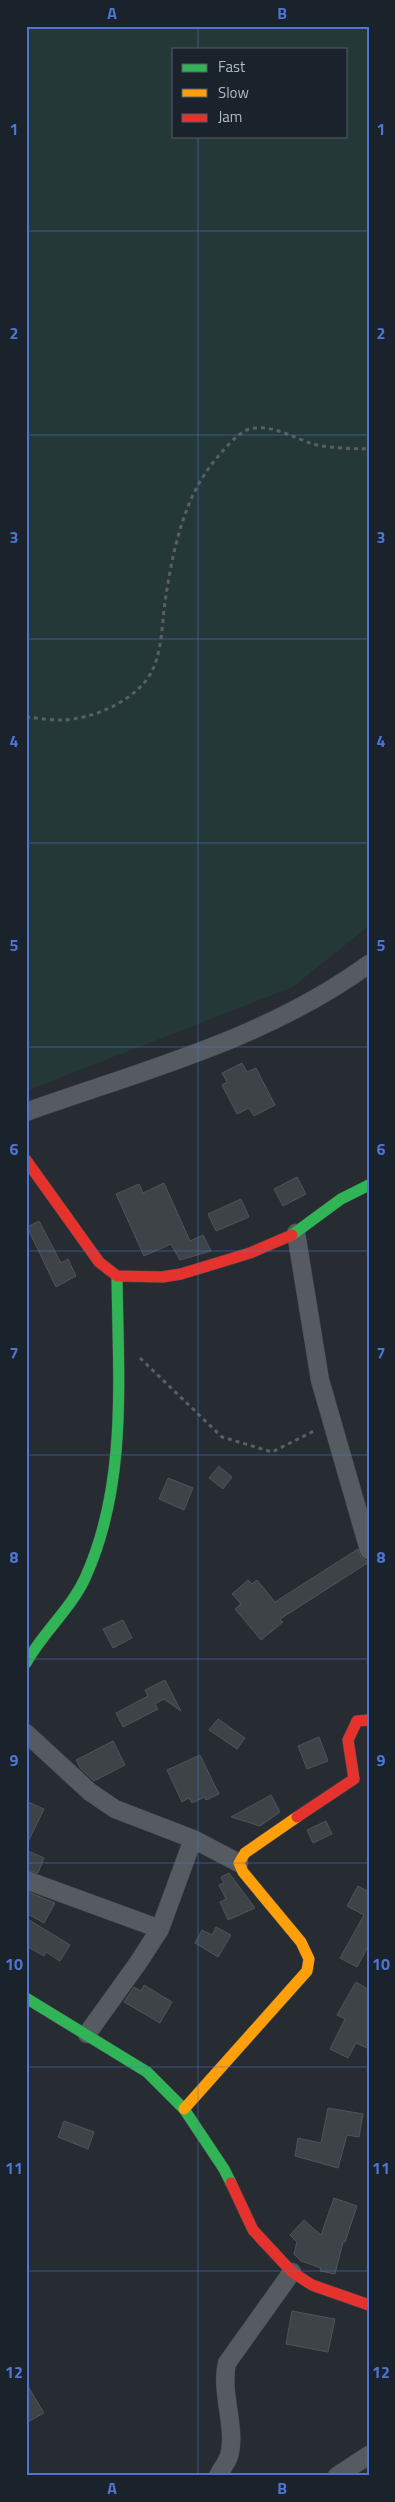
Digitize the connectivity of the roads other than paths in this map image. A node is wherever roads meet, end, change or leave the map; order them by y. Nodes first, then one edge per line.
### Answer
1 (369, 964) edge
2 (26, 1112) edge
3 (26, 1160) edge
4 (369, 1185) edge
5 (296, 1233) junction
6 (117, 1276) junction
7 (369, 1550) edge
8 (26, 1663) edge
9 (369, 1720) edge
10 (26, 1733) edge
11 (192, 1839) junction
12 (239, 1863) junction
13 (26, 1880) edge
14 (160, 1929) junction
15 (26, 1998) edge
16 (87, 2034) junction
17 (184, 2109) junction
18 (292, 2272) junction
19 (369, 2305) edge
20 (369, 2455) edge
21 (218, 2476) edge
22 (337, 2476) edge

1 - 2 street
3 - 6 street
4 - 5 street
5 - 6 street
5 - 7 street
6 - 8 street
9 - 12 street
10 - 11 street
11 - 12 street
11 - 14 street
12 - 17 street
13 - 14 street
14 - 16 street
15 - 16 street
16 - 17 street
17 - 18 street
18 - 19 street
18 - 21 street
20 - 22 street

